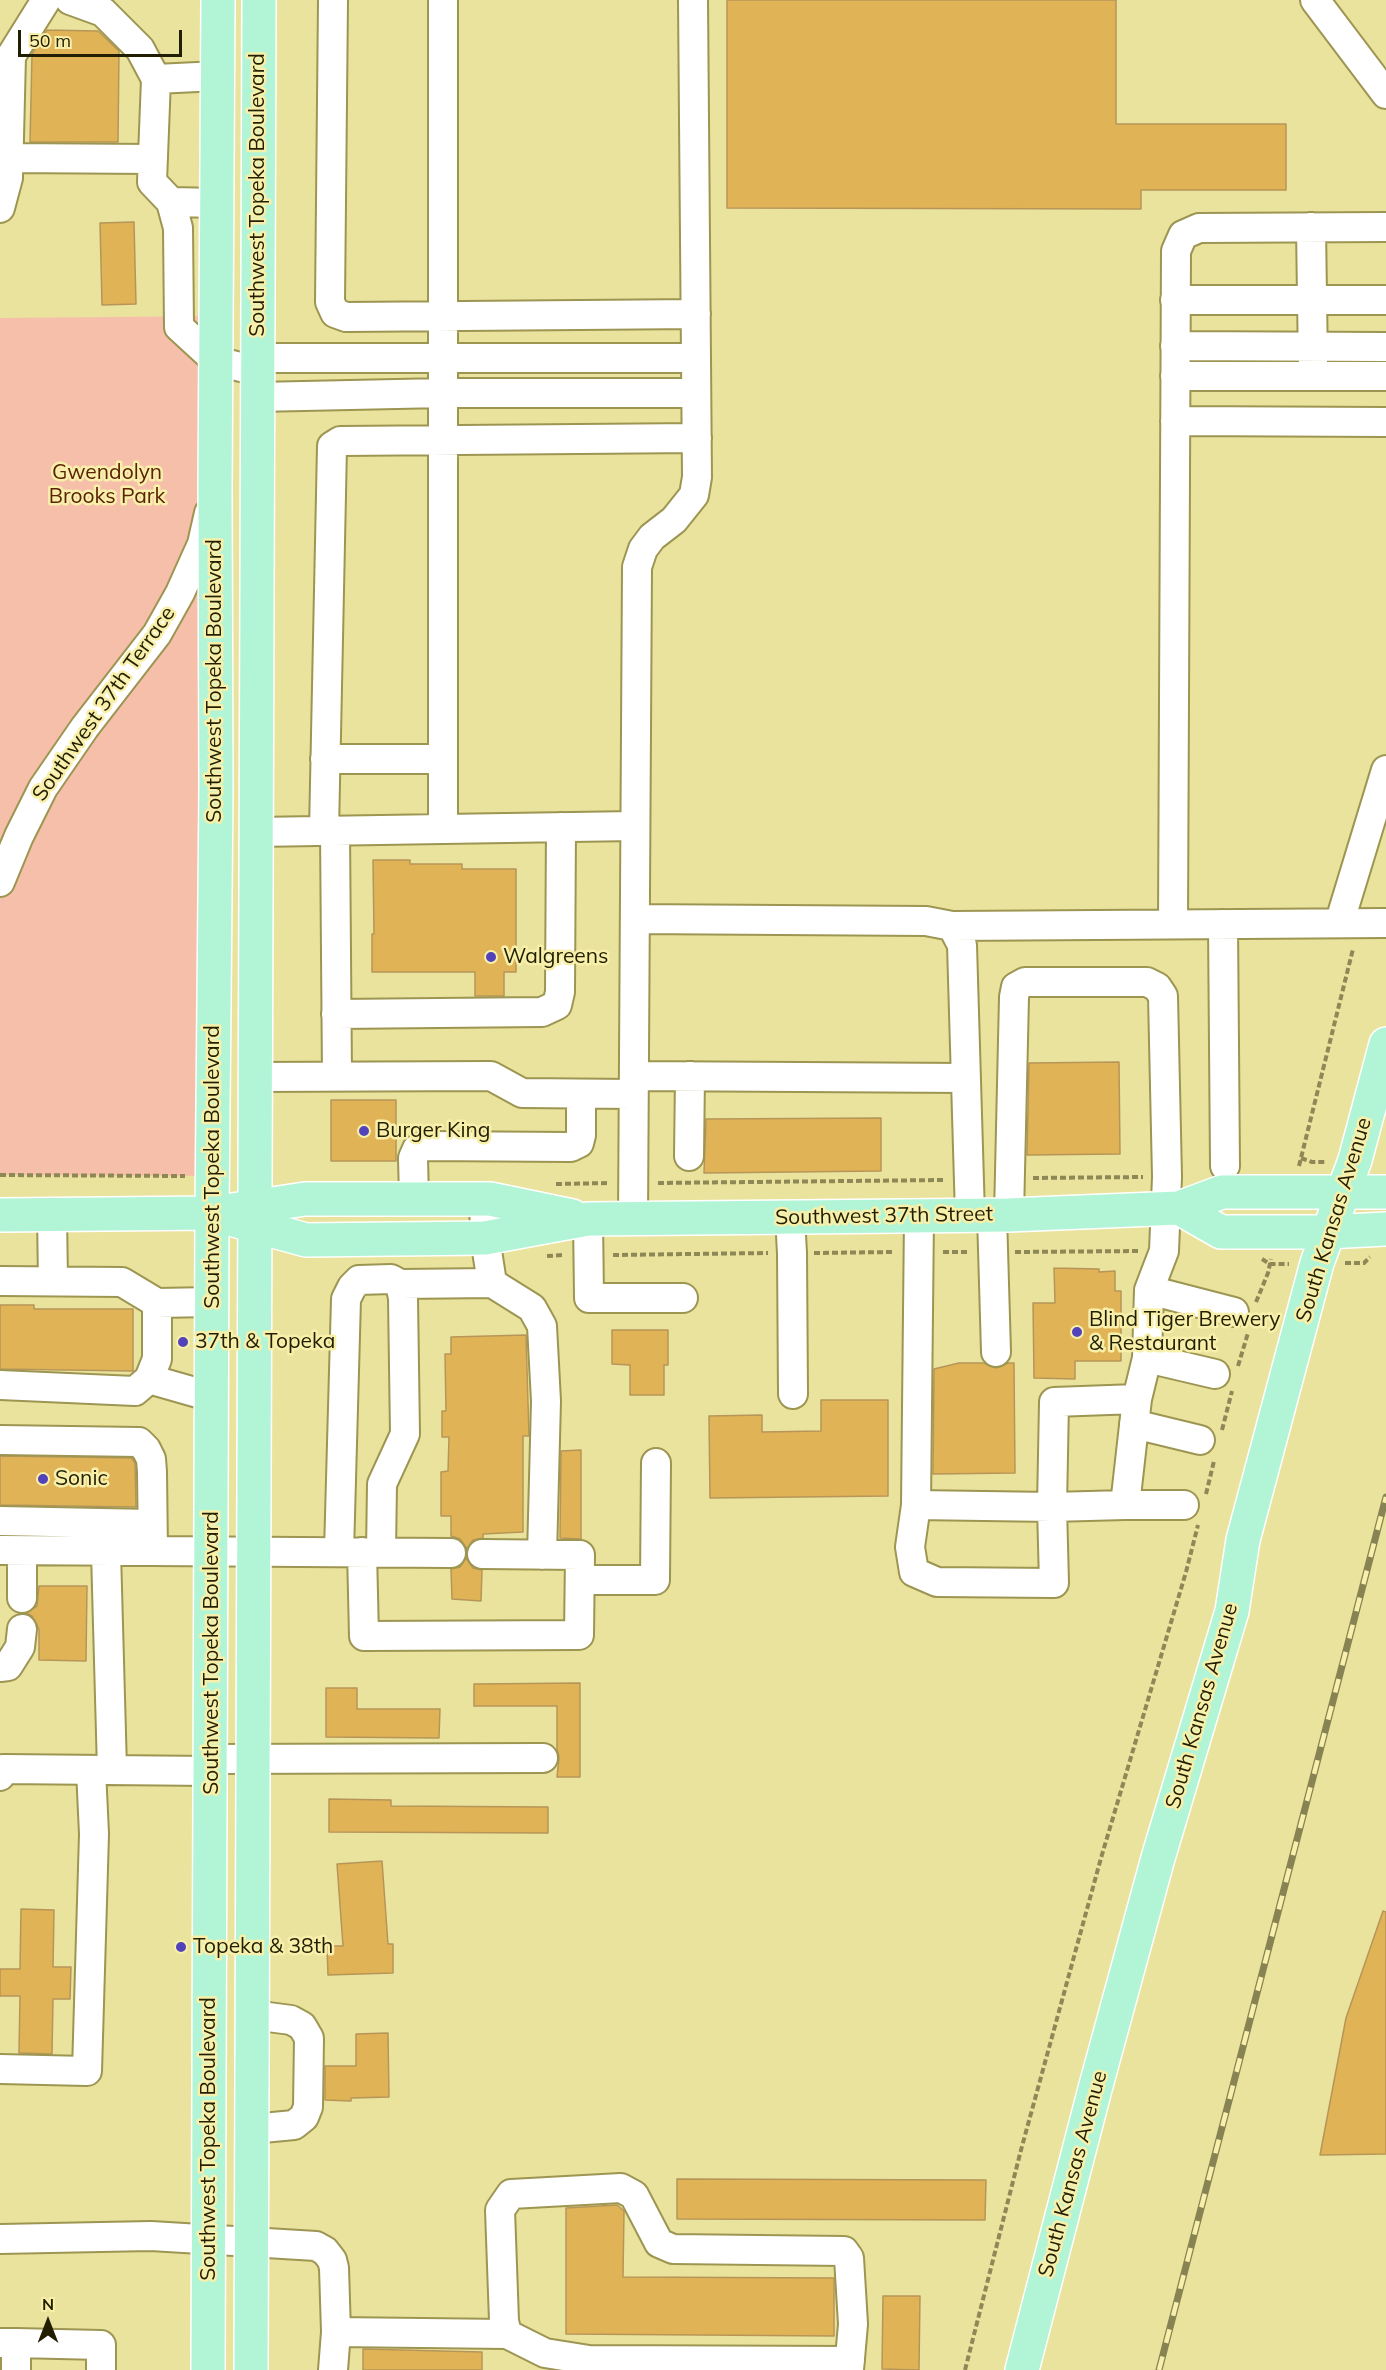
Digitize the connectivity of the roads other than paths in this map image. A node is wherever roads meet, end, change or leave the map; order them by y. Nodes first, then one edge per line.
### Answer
1 (46, 0) edge
2 (70, 0) edge
3 (218, 0) edge
4 (259, 0) edge
5 (333, 0) edge
6 (443, 0) edge
7 (693, 0) edge
8 (1316, 0) edge
9 (218, 76) junction
10 (156, 79) junction
11 (1386, 94) edge
12 (8, 158) junction
13 (153, 159) junction
14 (171, 202) junction
15 (217, 203) junction
16 (0, 208) edge
17 (1386, 226) edge
18 (1311, 227) junction
19 (1175, 300) junction
20 (1312, 300) junction
21 (1386, 300) edge
22 (696, 314) junction
23 (444, 315) junction
24 (1175, 346) junction
25 (1313, 347) junction
26 (1386, 347) edge
27 (443, 358) junction
28 (696, 358) junction
29 (216, 361) junction
30 (258, 375) junction
31 (1175, 376) junction
32 (1313, 376) junction
33 (1386, 376) edge
34 (443, 393) junction
35 (696, 393) junction
36 (1175, 422) junction
37 (1386, 422) edge
38 (697, 438) junction
39 (443, 441) junction
40 (215, 490) junction
41 (325, 759) junction
42 (443, 759) junction
43 (1386, 770) edge
44 (635, 826) junction
45 (561, 827) junction
46 (443, 829) junction
47 (329, 831) junction
48 (256, 832) junction
49 (0, 882) edge
50 (634, 919) junction
51 (1386, 923) edge
52 (1173, 924) junction
53 (1223, 924) junction
54 (952, 926) junction
55 (1348, 936) junction
56 (336, 1014) junction
57 (1386, 1044) edge
58 (690, 1076) junction
59 (255, 1077) junction
60 (337, 1077) junction
61 (966, 1078) junction
62 (634, 1085) junction
63 (580, 1094) junction
64 (689, 1156) dead end
65 (1225, 1166) dead end
66 (1342, 1192) junction
67 (1386, 1192) edge
68 (1171, 1198) junction
69 (414, 1199) junction
70 (484, 1199) junction
71 (212, 1214) junction
72 (0, 1215) edge
73 (52, 1215) junction
74 (991, 1215) junction
75 (254, 1216) junction
76 (919, 1216) junction
77 (790, 1217) junction
78 (588, 1219) junction
79 (633, 1219) junction
80 (1386, 1230) edge
81 (1327, 1232) junction
82 (485, 1238) junction
83 (0, 1281) edge
84 (53, 1281) junction
85 (492, 1283) junction
86 (400, 1284) junction
87 (1149, 1290) junction
88 (683, 1298) dead end
89 (212, 1302) junction
90 (157, 1303) junction
91 (1246, 1316) road end
92 (996, 1352) dead end
93 (1147, 1358) junction
94 (149, 1379) junction
95 (1228, 1379) road end
96 (0, 1385) edge
97 (793, 1394) dead end
98 (212, 1397) junction
99 (1136, 1412) junction
100 (0, 1440) edge
101 (1212, 1443) road end
102 (656, 1463) dead end
103 (916, 1505) junction
104 (1125, 1505) junction
105 (1052, 1507) junction
106 (1196, 1508) road end
107 (0, 1521) edge
108 (152, 1538) junction
109 (11, 1551) edge
110 (212, 1551) junction
111 (254, 1551) junction
112 (106, 1552) junction
113 (360, 1552) junction
114 (451, 1553) dead end
115 (482, 1554) dead end
116 (542, 1555) junction
117 (580, 1580) junction
118 (22, 1598) dead end
119 (22, 1629) dead end
120 (0, 1667) edge
121 (543, 1758) dead end
122 (254, 1760) junction
123 (1, 1764) edge
124 (211, 1765) junction
125 (101, 1770) junction
126 (253, 2015) junction
127 (0, 2069) edge
128 (252, 2129) junction
129 (0, 2239) edge
130 (208, 2239) junction
131 (252, 2241) junction
132 (335, 2319) junction
133 (507, 2334) junction
134 (11, 2352) edge
135 (849, 2366) edge
136 (101, 2370) edge
137 (208, 2370) edge
138 (251, 2370) edge
139 (333, 2370) edge
140 (1022, 2370) edge

1 - 12 street
2 - 10 street
3 - 9 main road, Southwest Topeka Boulevard
4 - 30 main road, Southwest Topeka Boulevard
5 - 23 street
6 - 23 street
7 - 22 street
8 - 11 street
9 - 10 street
9 - 15 main road, Southwest Topeka Boulevard
10 - 13 street
12 - 13 street
12 - 16 street
13 - 14 street
14 - 15 street
14 - 29 street
15 - 29 main road, Southwest Topeka Boulevard
17 - 18 street
18 - 19 street
18 - 20 street
19 - 20 street
19 - 24 street
20 - 21 street
20 - 25 street
22 - 23 street
22 - 28 street
23 - 27 street
24 - 25 street
24 - 31 street
25 - 26 street
25 - 32 street
27 - 28 street
27 - 30 street
27 - 34 street
28 - 35 street
29 - 30 street
29 - 40 main road, Southwest Topeka Boulevard
30 - 34 street
30 - 48 main road, Southwest Topeka Boulevard
31 - 32 street
31 - 36 street
32 - 33 street
34 - 35 street
34 - 39 street
35 - 38 street
36 - 37 street
36 - 52 street
38 - 39 street
38 - 44 street
39 - 41 street
39 - 42 street
40 - 49 street, Southwest 37th Terrace
40 - 71 main road, Southwest Topeka Boulevard
41 - 42 street
41 - 47 street
42 - 46 street
43 - 55 street
44 - 45 street
44 - 50 street
45 - 46 street
45 - 56 street
46 - 47 street
47 - 48 street
47 - 56 street
48 - 59 main road, Southwest Topeka Boulevard
50 - 54 street
50 - 62 street
51 - 55 street
52 - 53 street
52 - 54 street
53 - 55 street
53 - 65 street
54 - 61 street
56 - 60 street
57 - 66 main road, South Kansas Avenue
58 - 61 street
58 - 62 street
58 - 64 street
59 - 60 street
59 - 75 main road, Southwest Topeka Boulevard
60 - 63 street
61 - 74 street
62 - 63 street
62 - 79 street
63 - 69 street
66 - 67 main road, Southwest 37th Street
66 - 68 main road, Southwest 37th Street
66 - 81 main road, South Kansas Avenue
68 - 74 main road, Southwest 37th Street
68 - 74 street
68 - 81 main road
68 - 87 street
69 - 70 main road, Southwest 37th Street
69 - 75 main road, Southwest 37th Street
70 - 78 main road, Southwest 37th Street
70 - 82 street
71 - 73 main road, Southwest 37th Street
71 - 75 main road, Southwest 37th Street
71 - 89 main road, Southwest Topeka Boulevard
72 - 73 main road, Southwest 37th Street
73 - 84 street
74 - 76 main road, Southwest 37th Street
74 - 92 street
75 - 82 main road, Southwest 37th Street
75 - 111 main road, Southwest Topeka Boulevard
76 - 77 main road, Southwest 37th Street
76 - 103 street
77 - 79 main road, Southwest 37th Street
77 - 97 street
78 - 79 main road, Southwest 37th Street
78 - 82 main road, Southwest 37th Street
78 - 88 street
80 - 81 main road
81 - 140 main road, South Kansas Avenue
82 - 85 street
83 - 84 street
84 - 90 street
85 - 86 street
85 - 116 street
86 - 113 street
86 - 113 street
87 - 91 street
87 - 93 street
89 - 90 street
89 - 98 main road, Southwest Topeka Boulevard
90 - 94 street
93 - 95 street
93 - 99 street
94 - 96 street
94 - 98 street
98 - 110 main road, Southwest Topeka Boulevard
99 - 101 street
99 - 104 street
99 - 105 street
100 - 108 street
102 - 117 street
103 - 105 street
103 - 105 street
104 - 105 street
104 - 106 street
107 - 108 street
108 - 110 street
108 - 112 street
109 - 112 street
109 - 118 street
110 - 111 street
110 - 124 main road, Southwest Topeka Boulevard
111 - 113 street
111 - 122 main road, Southwest Topeka Boulevard
112 - 125 street
113 - 114 street
113 - 117 street
115 - 116 street
116 - 117 street
119 - 120 street
121 - 122 street
122 - 124 street
122 - 126 main road, Southwest Topeka Boulevard
123 - 125 street
124 - 125 street
124 - 130 main road, Southwest Topeka Boulevard
125 - 127 street
126 - 128 main road, Southwest Topeka Boulevard
126 - 128 street
128 - 131 main road, Southwest Topeka Boulevard
129 - 130 street
130 - 131 street
130 - 137 main road, Southwest Topeka Boulevard
131 - 132 street
131 - 138 main road, Southwest Topeka Boulevard
132 - 133 street
132 - 139 street
133 - 135 street
133 - 135 street
134 - 136 street

